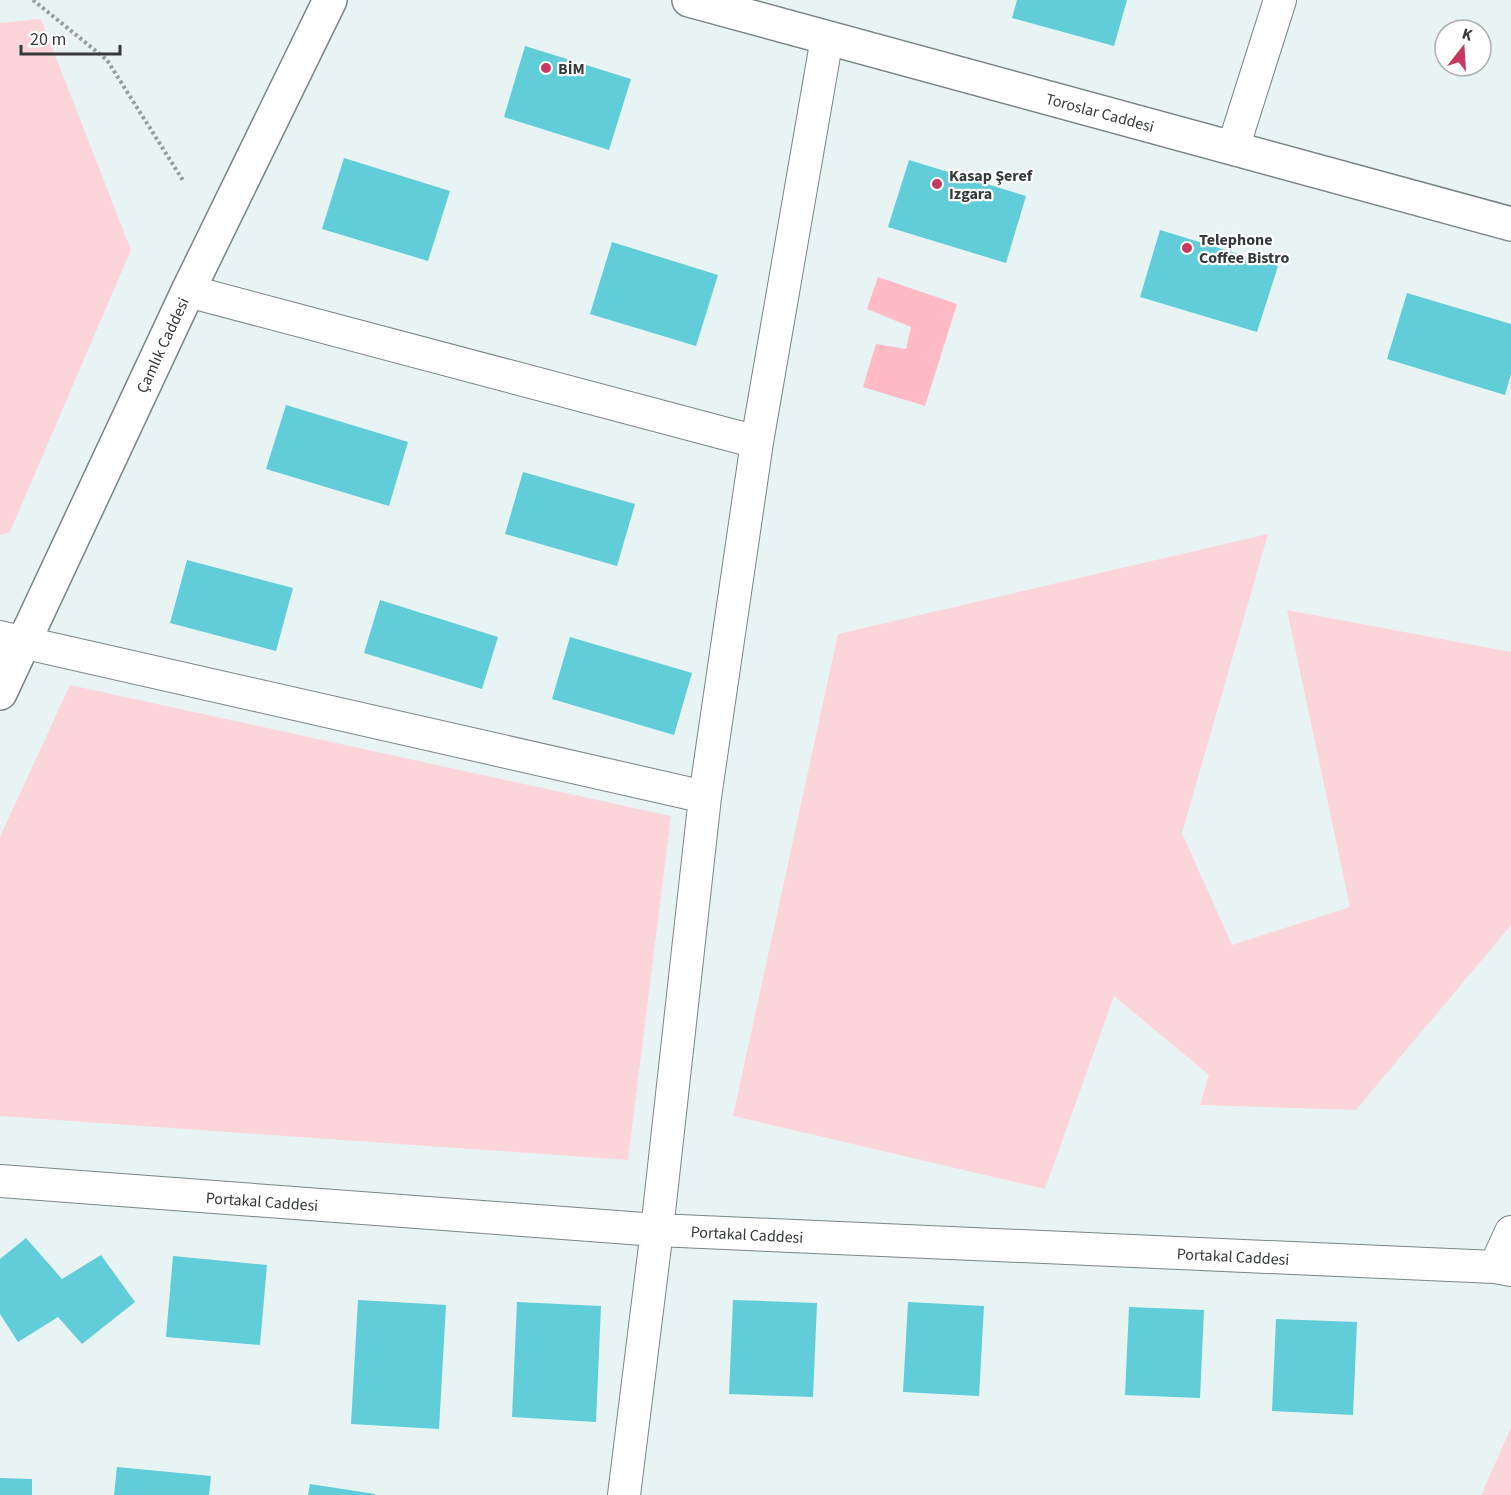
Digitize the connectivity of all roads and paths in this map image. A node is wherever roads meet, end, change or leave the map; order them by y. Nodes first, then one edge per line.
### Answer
1 (33, 0) edge
2 (330, 0) edge
3 (689, 0) edge
4 (1280, 0) edge
5 (827, 38) junction
6 (1233, 148) junction
7 (184, 182) dead end
8 (1511, 224) edge
9 (188, 291) junction
10 (757, 442) junction
11 (12, 639) edge
12 (0, 693) edge
13 (705, 797) junction
14 (0, 1181) edge
15 (657, 1230) junction
16 (1511, 1232) edge
17 (1503, 1269) edge
18 (624, 1495) edge

1 - 7 path
2 - 9 street, Çamlık Caddesi
3 - 5 street, Toroslar Caddesi
4 - 6 street
5 - 6 street, Toroslar Caddesi
5 - 10 street
6 - 8 street, Toroslar Caddesi
9 - 10 street
9 - 11 street, Çamlık Caddesi
10 - 13 street
11 - 12 street, Çamlık Caddesi
11 - 13 street
13 - 15 street
14 - 15 street, Portakal Caddesi
15 - 17 street, Portakal Caddesi
15 - 18 street
16 - 17 street

